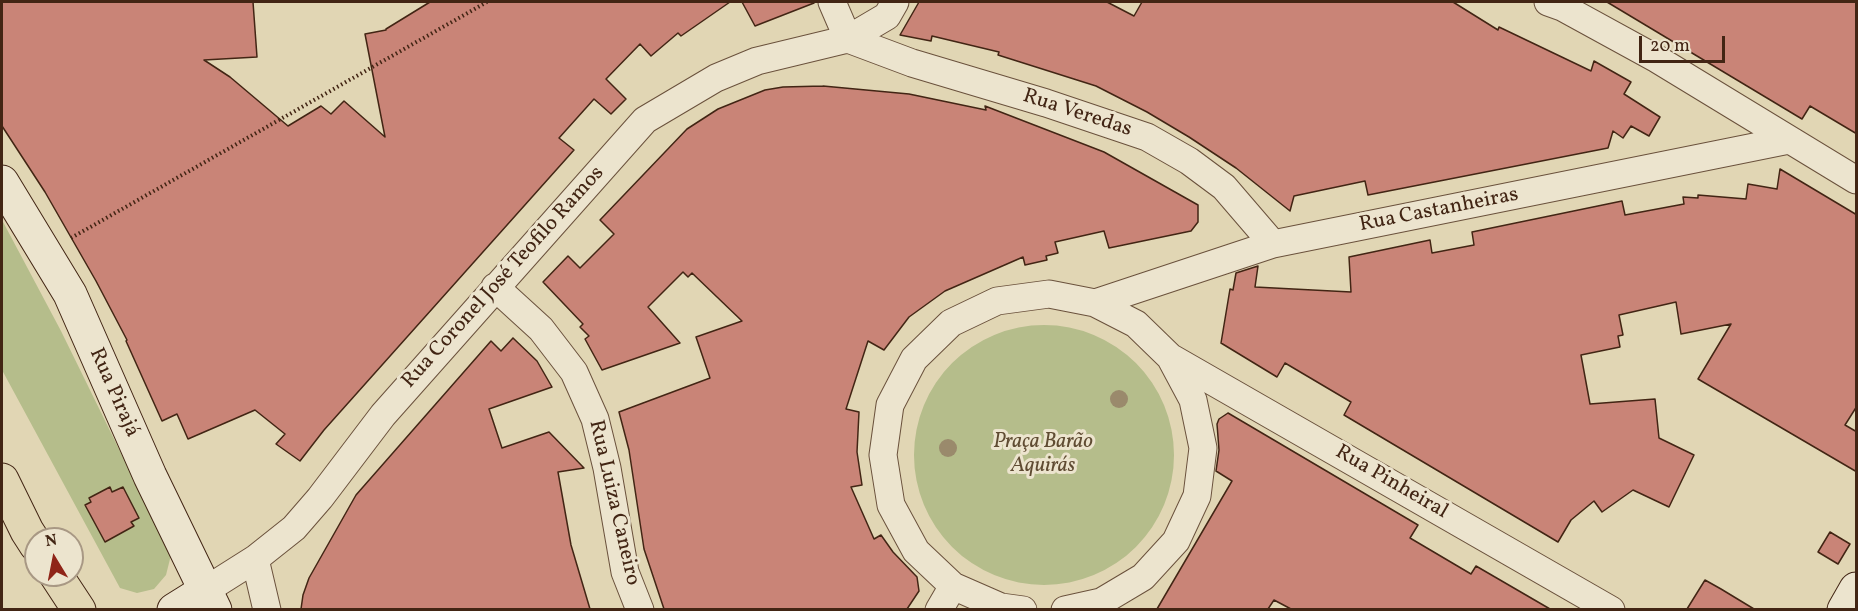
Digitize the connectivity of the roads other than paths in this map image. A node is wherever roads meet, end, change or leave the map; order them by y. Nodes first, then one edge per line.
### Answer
1 (832, 2) edge
2 (895, 2) edge
3 (1548, 2) edge
4 (848, 39) junction
5 (1789, 140) junction
6 (1857, 180) edge
7 (2, 182) edge
8 (1273, 244) junction
9 (495, 287) junction
10 (1095, 303) junction
11 (1170, 357) junction
12 (2, 480) edge
13 (25, 527) edge
14 (255, 559) junction
15 (953, 585) junction
16 (64, 587) edge
17 (1857, 589) edge
18 (210, 600) edge
19 (79, 609) edge
20 (174, 609) edge
21 (267, 609) edge
22 (640, 609) edge
23 (939, 609) edge
24 (1023, 609) edge
25 (1065, 609) edge
26 (1611, 609) edge
27 (1844, 609) edge

1 - 4 street
2 - 4 street, Rua Coronel José Teofilo Ramos
3 - 5 street
4 - 8 street, Rua Veredas
4 - 9 street, Rua Coronel José Teofilo Ramos
5 - 6 street
5 - 8 street, Rua Castanheiras
7 - 18 street, Rua Pirajá
8 - 10 street, Rua Castanheiras
9 - 14 street, Rua Coronel José Teofilo Ramos
9 - 22 street, Rua Luiza Caneiro
10 - 11 street
10 - 15 street
11 - 25 street
11 - 26 street, Rua Pinheiral
12 - 13 highway
14 - 18 street, Rua Coronel José Teofilo Ramos
14 - 21 street
15 - 23 street
15 - 24 street
16 - 19 highway
17 - 27 street
18 - 20 street, Rua Coronel José Teofilo Ramos

